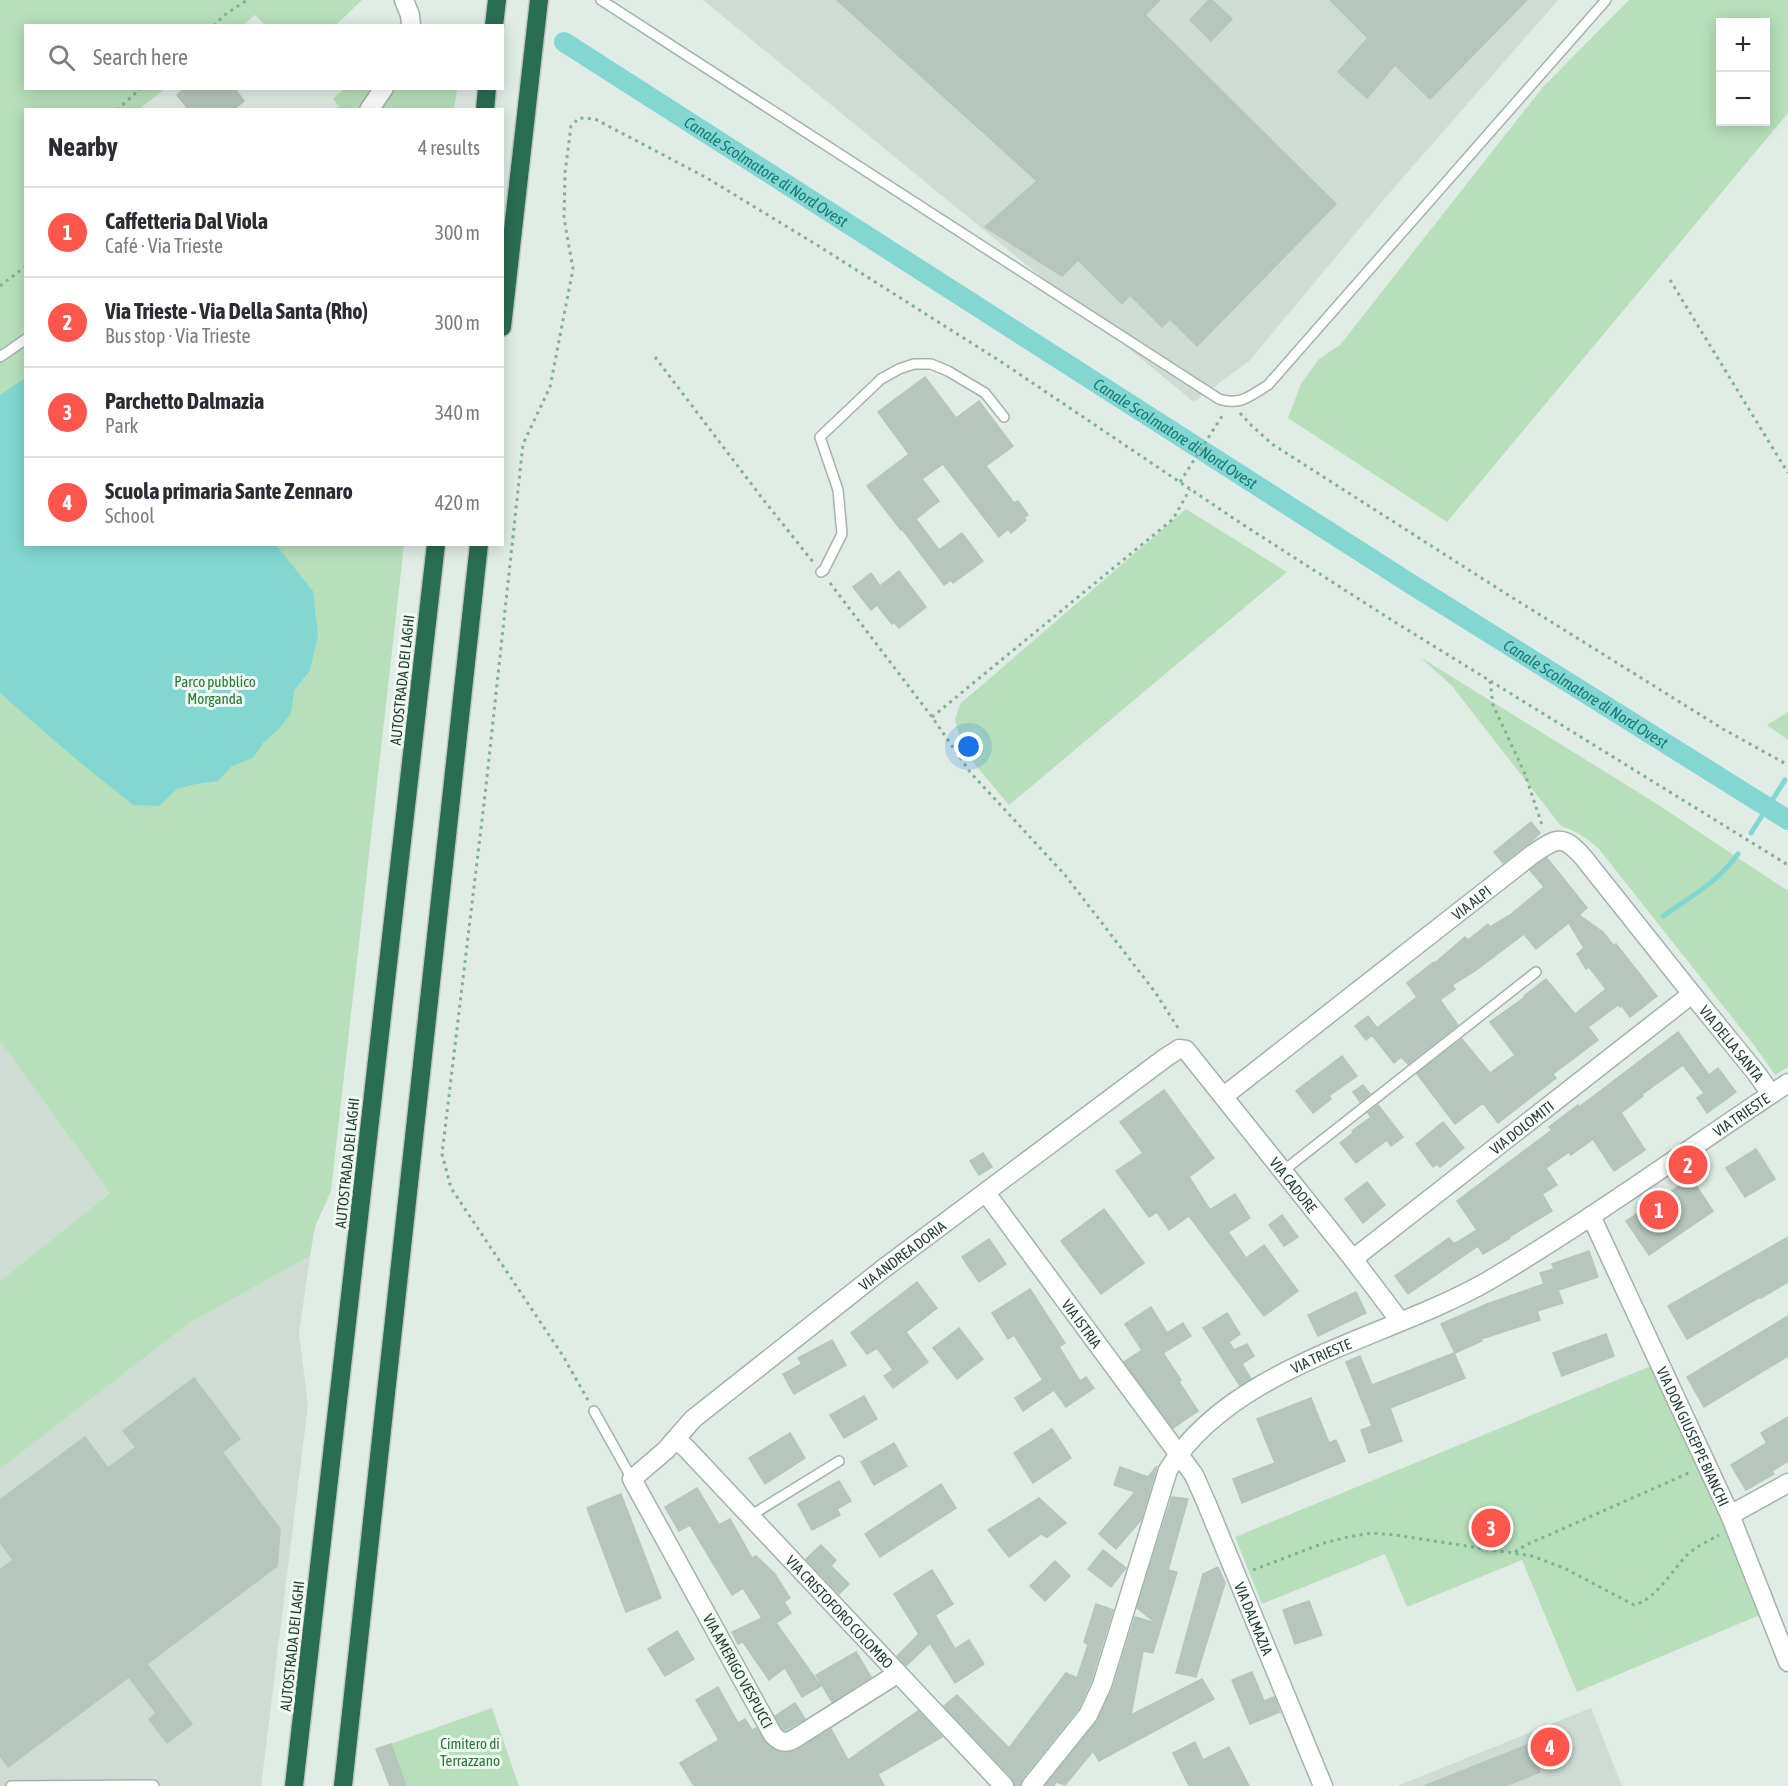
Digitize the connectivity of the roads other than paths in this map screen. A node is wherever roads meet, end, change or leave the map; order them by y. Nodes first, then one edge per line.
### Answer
1 (404, 0) edge
2 (497, 0) edge
3 (539, 0) edge
4 (601, 0) edge
5 (1606, 0) edge
6 (411, 24) edge
7 (494, 24) edge
8 (383, 90) edge
9 (487, 90) edge
10 (370, 108) edge
11 (485, 108) edge
12 (504, 309) edge
13 (24, 340) edge
14 (0, 357) edge
15 (1004, 417) dead end
16 (436, 546) edge
17 (479, 546) edge
18 (821, 572) road end
19 (1536, 972) dead end
20 (1692, 994) junction
21 (1186, 1050) joint
22 (1788, 1083) edge
23 (1771, 1094) junction
24 (1224, 1096) junction
25 (1283, 1171) junction
26 (986, 1193) junction
27 (1591, 1216) junction
28 (1353, 1259) junction
29 (1400, 1321) junction
30 (594, 1411) road end
31 (676, 1439) junction
32 (1178, 1455) junction
33 (838, 1461) dead end
34 (632, 1479) junction
35 (1788, 1483) edge
36 (750, 1516) junction
37 (1732, 1521) junction
38 (1788, 1662) edge
39 (897, 1674) junction
40 (12, 1786) edge
41 (154, 1786) edge
42 (294, 1786) edge
43 (344, 1786) edge
44 (1004, 1786) edge
45 (1031, 1786) edge
46 (1323, 1786) edge

1 - 6 street
2 - 7 highway
3 - 12 highway
4 - 5 lane
8 - 10 street
9 - 11 highway
13 - 14 lane
15 - 18 lane
16 - 42 highway, AUTOSTRADA DEI LAGHI
17 - 43 highway
19 - 25 lane
20 - 23 street, VIA DELLA SANTA
20 - 24 street, VIA ALPI
20 - 28 street, VIA DOLOMITI
21 - 24 street, VIA CADORE
21 - 26 street, VIA ANDREA DORIA
22 - 23 street, VIA TRIESTE
23 - 27 street, VIA TRIESTE
24 - 25 street, VIA CADORE
25 - 28 street, VIA CADORE
26 - 31 street, VIA ANDREA DORIA
26 - 32 street, VIA ISTRIA
27 - 29 street, VIA TRIESTE
27 - 37 street, VIA DON GIUSEPPE BIANCHI
28 - 29 street, VIA CADORE
29 - 32 street, VIA TRIESTE
30 - 34 lane
31 - 34 street, VIA ANDREA DORIA
31 - 36 street, VIA CRISTOFORO COLOMBO
32 - 45 street, VIA TRIESTE
32 - 46 street, VIA DALMAZIA
33 - 36 lane
34 - 39 street, VIA AMERIGO VESPUCCI
35 - 37 street
36 - 39 street, VIA CRISTOFORO COLOMBO
37 - 38 street, VIA DON GIUSEPPE BIANCHI
39 - 44 street, VIA CRISTOFORO COLOMBO
40 - 41 lane

